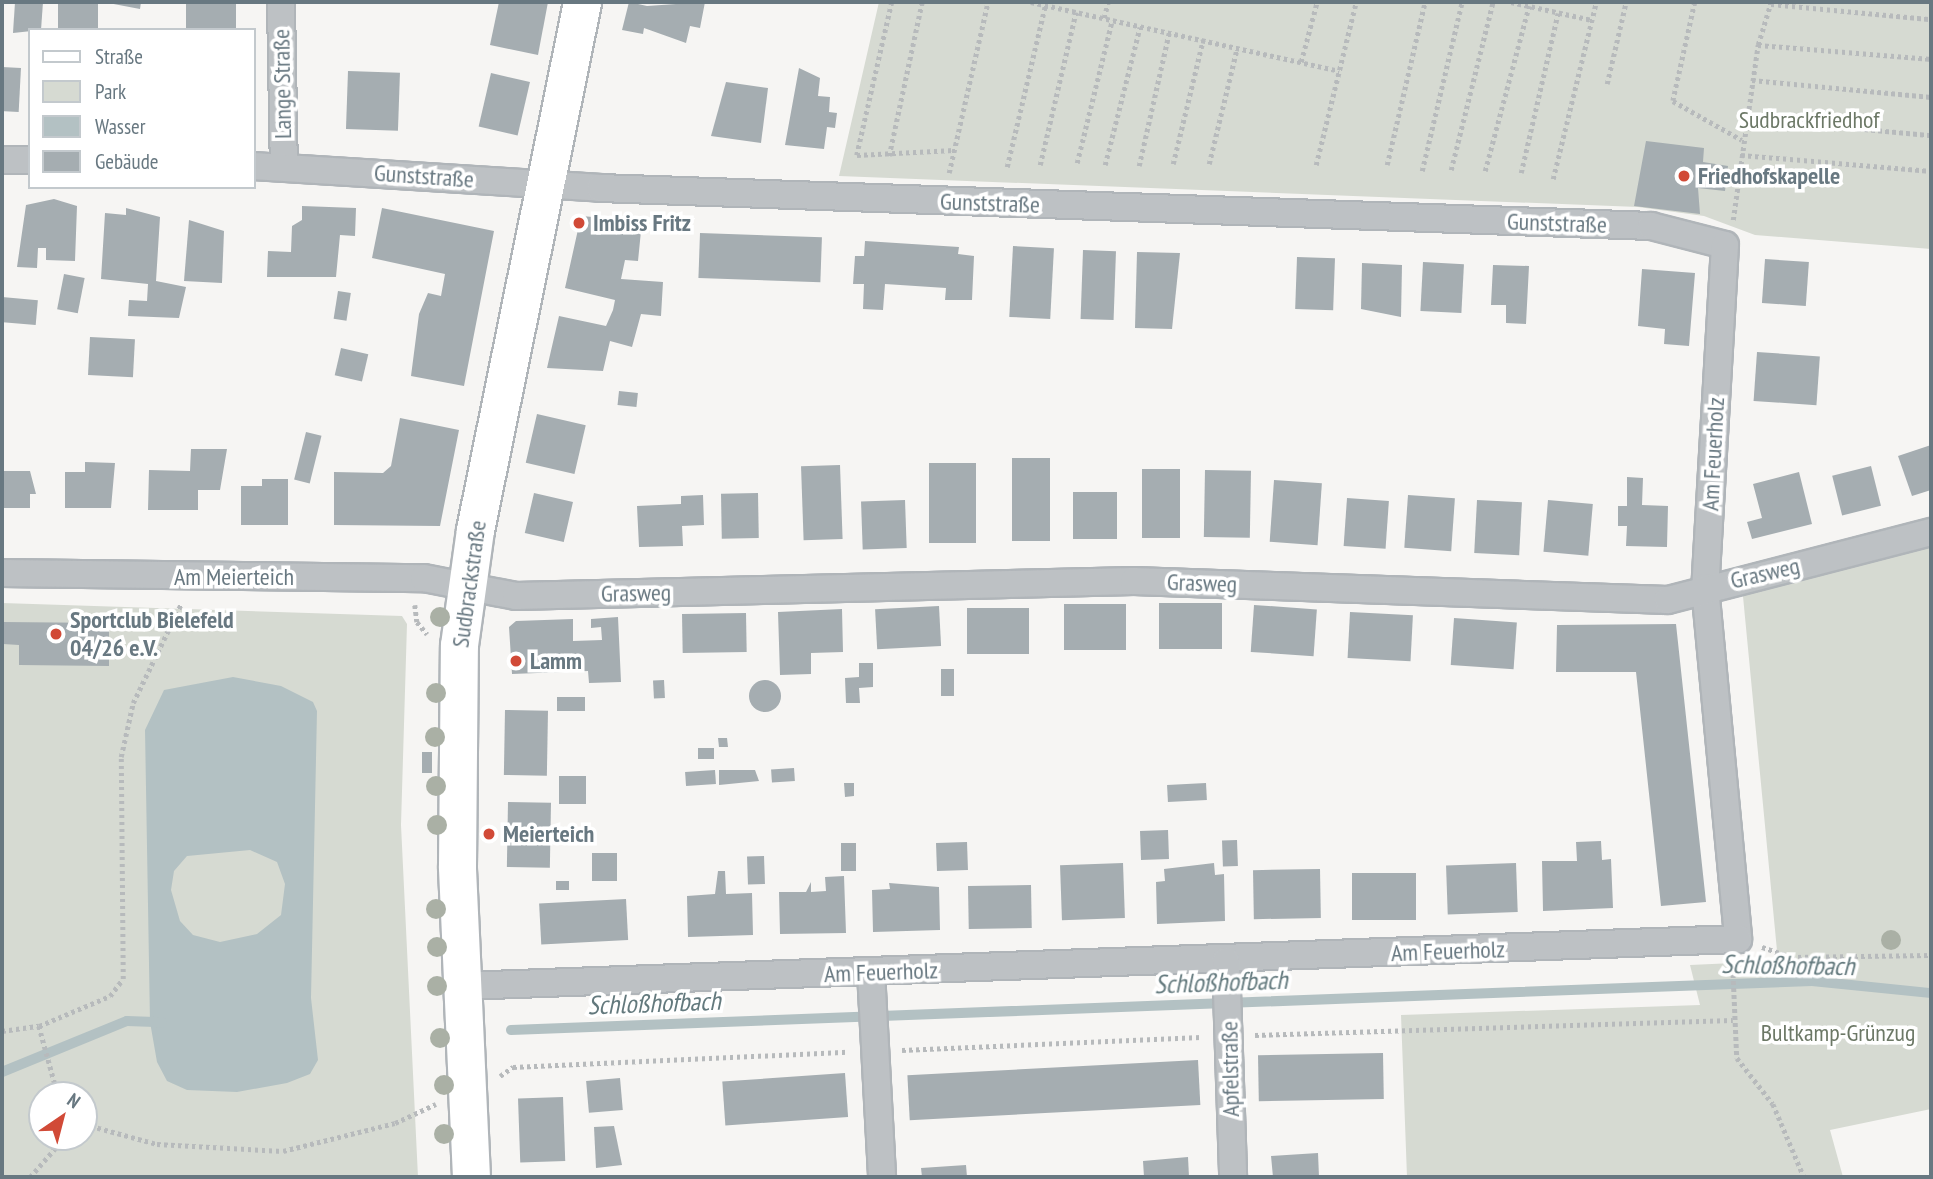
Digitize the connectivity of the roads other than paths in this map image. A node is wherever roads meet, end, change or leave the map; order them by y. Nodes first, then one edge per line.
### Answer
1 (281, 2) edge
2 (582, 2) edge
3 (2, 160) edge
4 (28, 160) edge
5 (256, 166) edge
6 (284, 166) junction
7 (546, 184) junction
8 (1726, 244) joint
9 (1931, 532) edge
10 (2, 573) edge
11 (466, 585) junction
12 (1705, 587) junction
13 (871, 972) junction
14 (1226, 974) junction
15 (461, 986) junction
16 (471, 1177) edge
17 (882, 1177) edge
18 (1233, 1177) edge

1 - 6 street, Lange Straße
2 - 7 street, Sudbrackstraße
3 - 4 street
5 - 6 street, Gunststraße
6 - 7 street, Gunststraße
7 - 8 street, Gunststraße
7 - 11 street, Sudbrackstraße
8 - 12 street, Am Feuerholz
9 - 12 street, Grasweg
10 - 11 street, Am Meierteich
11 - 12 street, Grasweg
11 - 15 street, Sudbrackstraße
12 - 14 street, Am Feuerholz
13 - 14 street, Am Feuerholz
13 - 15 street, Am Feuerholz
13 - 17 street
14 - 18 street, Apfelstraße
15 - 16 street, Sudbrackstraße

